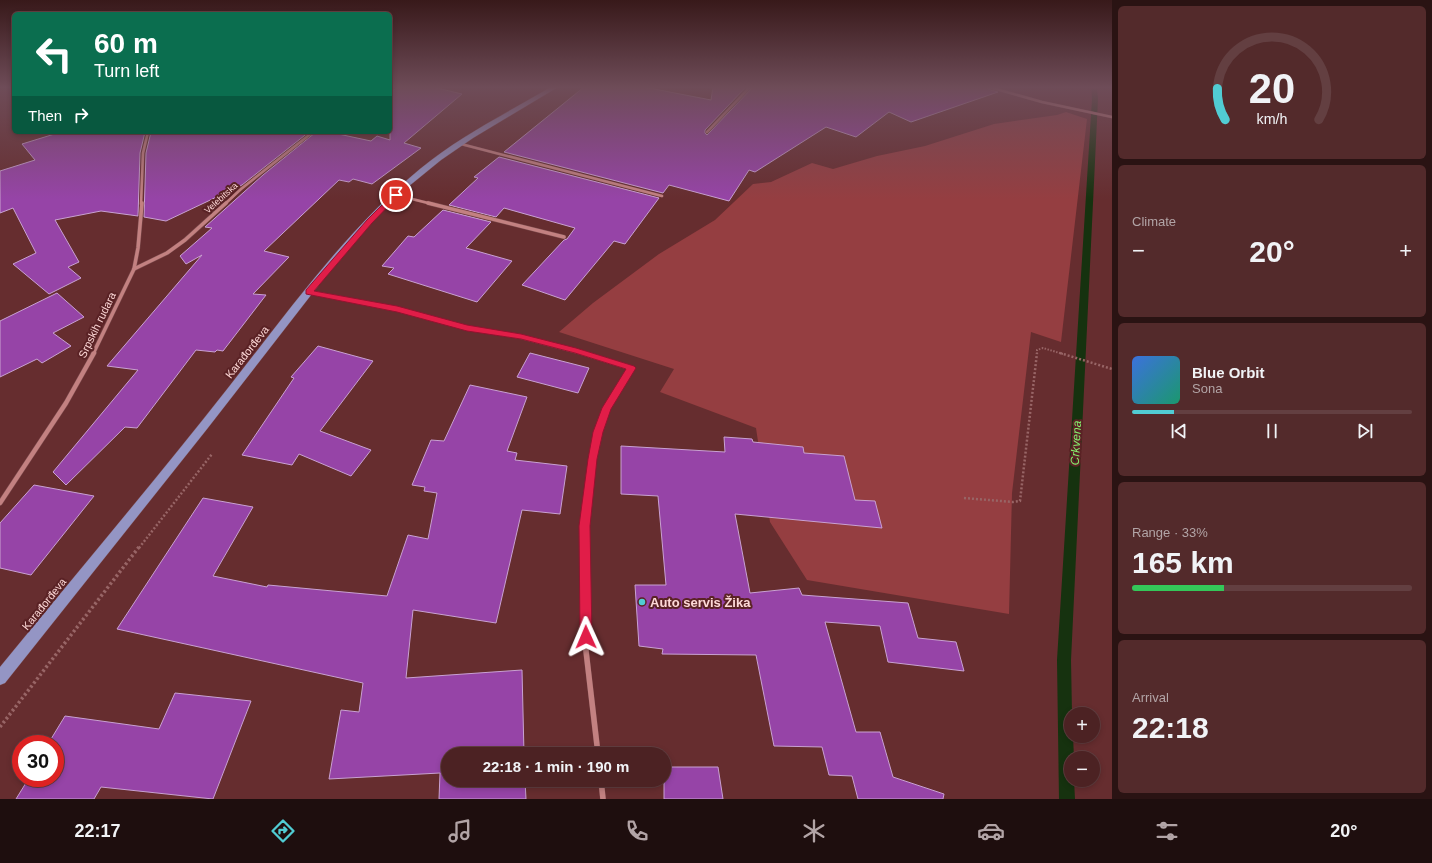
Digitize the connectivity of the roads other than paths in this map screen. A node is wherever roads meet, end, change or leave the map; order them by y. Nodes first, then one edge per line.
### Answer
1 (493, 124) edge
2 (714, 124) edge
3 (707, 132) dead end
4 (147, 134) edge
5 (310, 134) edge
6 (460, 144) junction
7 (396, 195) junction
8 (662, 196) dead end
9 (564, 237) dead end
10 (134, 270) junction
11 (308, 292) junction
12 (0, 503) edge
13 (0, 678) edge
14 (597, 747) edge
15 (602, 787) edge
16 (603, 799) edge

1 - 6 main road, Karađorđeva
2 - 3 street
4 - 10 street, Srpskih rudara
5 - 10 street, Velebitska
6 - 7 main road, Karađorđeva
6 - 8 street
7 - 9 street
7 - 11 main road, Karađorđeva
10 - 12 street, Srpskih rudara
11 - 13 main road, Karađorđeva
11 - 14 street
15 - 16 street

